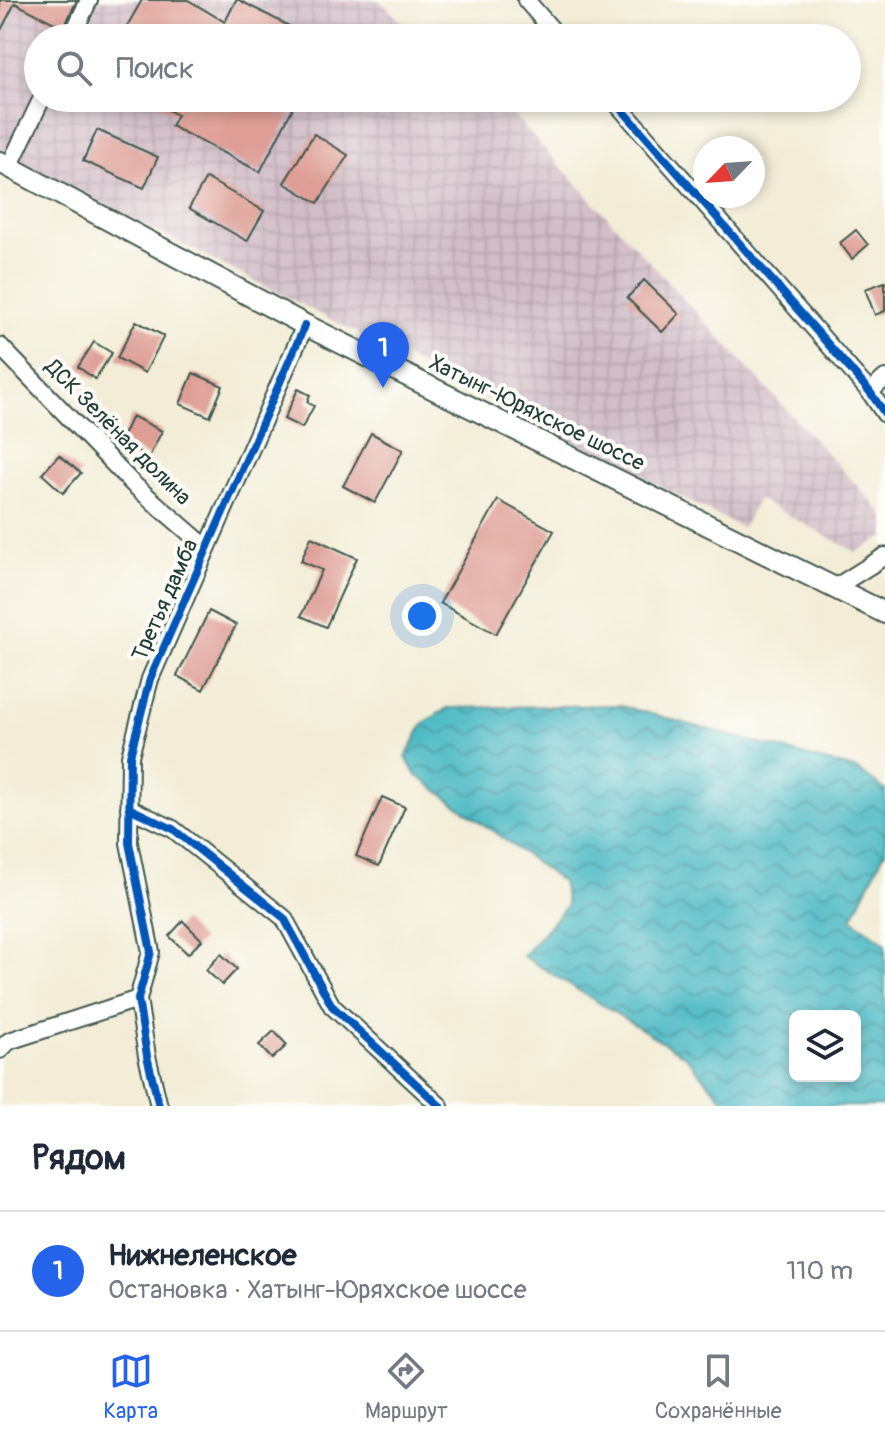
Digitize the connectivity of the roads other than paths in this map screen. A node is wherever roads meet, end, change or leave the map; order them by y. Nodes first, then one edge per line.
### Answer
1 (89, 0) edge
2 (526, 0) edge
3 (78, 24) edge
4 (547, 24) edge
5 (34, 112) edge
6 (624, 112) edge
7 (4, 164) edge
8 (305, 325) junction
9 (0, 346) edge
10 (885, 378) edge
11 (870, 392) junction
12 (885, 414) edge
13 (207, 548) junction
14 (885, 556) edge
15 (836, 587) junction
16 (885, 613) edge
17 (129, 808) junction
18 (138, 999) junction
19 (0, 1050) edge
20 (159, 1106) edge
21 (440, 1106) edge

1 - 3 street
2 - 4 street
5 - 7 street
6 - 11 street
7 - 8 main road, Хатынг-Юряхское шоссе
8 - 13 street, Третья дамба
8 - 15 main road, Хатынг-Юряхское шоссе
9 - 13 street, ДСК Зелёная долина
10 - 11 street
11 - 12 street
13 - 17 street, Третья дамба
14 - 15 street
15 - 16 main road, Хатынг-Юряхское шоссе
17 - 18 street, Третья дамба
17 - 21 street
18 - 19 street
18 - 20 street

